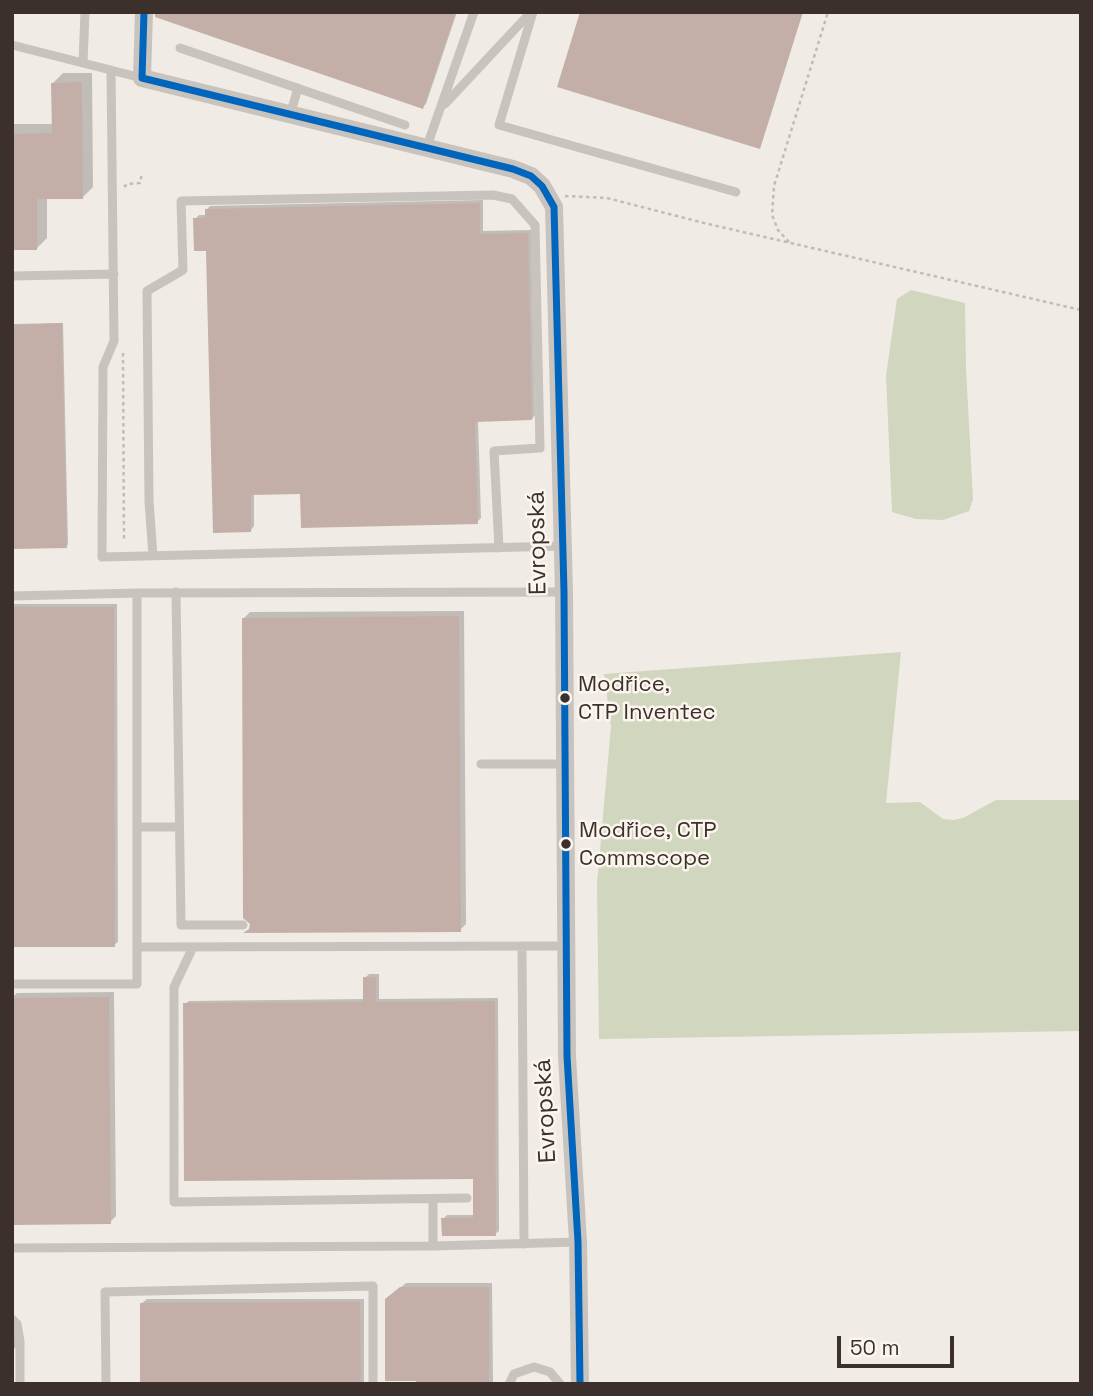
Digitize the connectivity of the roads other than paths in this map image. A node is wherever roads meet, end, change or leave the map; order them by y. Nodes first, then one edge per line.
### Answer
1 (85, 12) edge
2 (144, 12) edge
3 (474, 12) edge
4 (532, 12) edge
5 (12, 45) edge
6 (180, 48) dead end
7 (83, 63) junction
8 (111, 70) junction
9 (142, 78) junction
10 (298, 88) junction
11 (441, 107) junction
12 (290, 115) junction
13 (405, 125) dead end
14 (426, 149) junction
15 (736, 192) dead end
16 (114, 275) junction
17 (12, 276) edge
18 (563, 546) junction
19 (499, 548) junction
20 (153, 556) junction
21 (176, 592) junction
22 (564, 592) junction
23 (137, 593) junction
24 (12, 596) edge
25 (481, 764) dead end
26 (565, 764) junction
27 (137, 827) junction
28 (179, 827) junction
29 (243, 925) dead end
30 (566, 946) junction
31 (137, 947) junction
32 (193, 947) junction
33 (522, 947) junction
34 (12, 984) edge
35 (467, 1198) dead end
36 (433, 1199) junction
37 (578, 1242) junction
38 (524, 1244) junction
39 (433, 1246) junction
40 (12, 1248) edge
41 (12, 1319) edge
42 (19, 1384) edge
43 (106, 1384) edge
44 (373, 1384) edge
45 (509, 1384) edge
46 (560, 1384) edge
47 (580, 1384) edge

1 - 7 lane
2 - 9 street
3 - 11 lane
4 - 11 lane
4 - 15 lane
5 - 7 lane
6 - 10 lane
7 - 8 lane
8 - 9 lane
8 - 16 lane
9 - 12 street
10 - 12 lane
10 - 13 lane
11 - 14 lane
12 - 14 street
14 - 18 street, Evropská
16 - 17 lane
16 - 20 lane
18 - 19 lane
18 - 22 street, Evropská
19 - 20 lane
19 - 20 lane
21 - 22 lane
21 - 23 lane
21 - 28 lane
22 - 26 street, Evropská
23 - 24 lane
23 - 27 lane
25 - 26 lane
26 - 30 street, Evropská
27 - 28 lane
27 - 31 lane
28 - 29 lane
30 - 33 lane
30 - 37 street, Evropská
31 - 32 lane
31 - 34 lane
32 - 33 lane
32 - 36 lane
33 - 38 lane
35 - 36 lane
36 - 39 lane
37 - 38 lane
37 - 47 street, Evropská
38 - 39 lane
39 - 40 lane
41 - 42 lane
43 - 44 lane
45 - 46 lane

